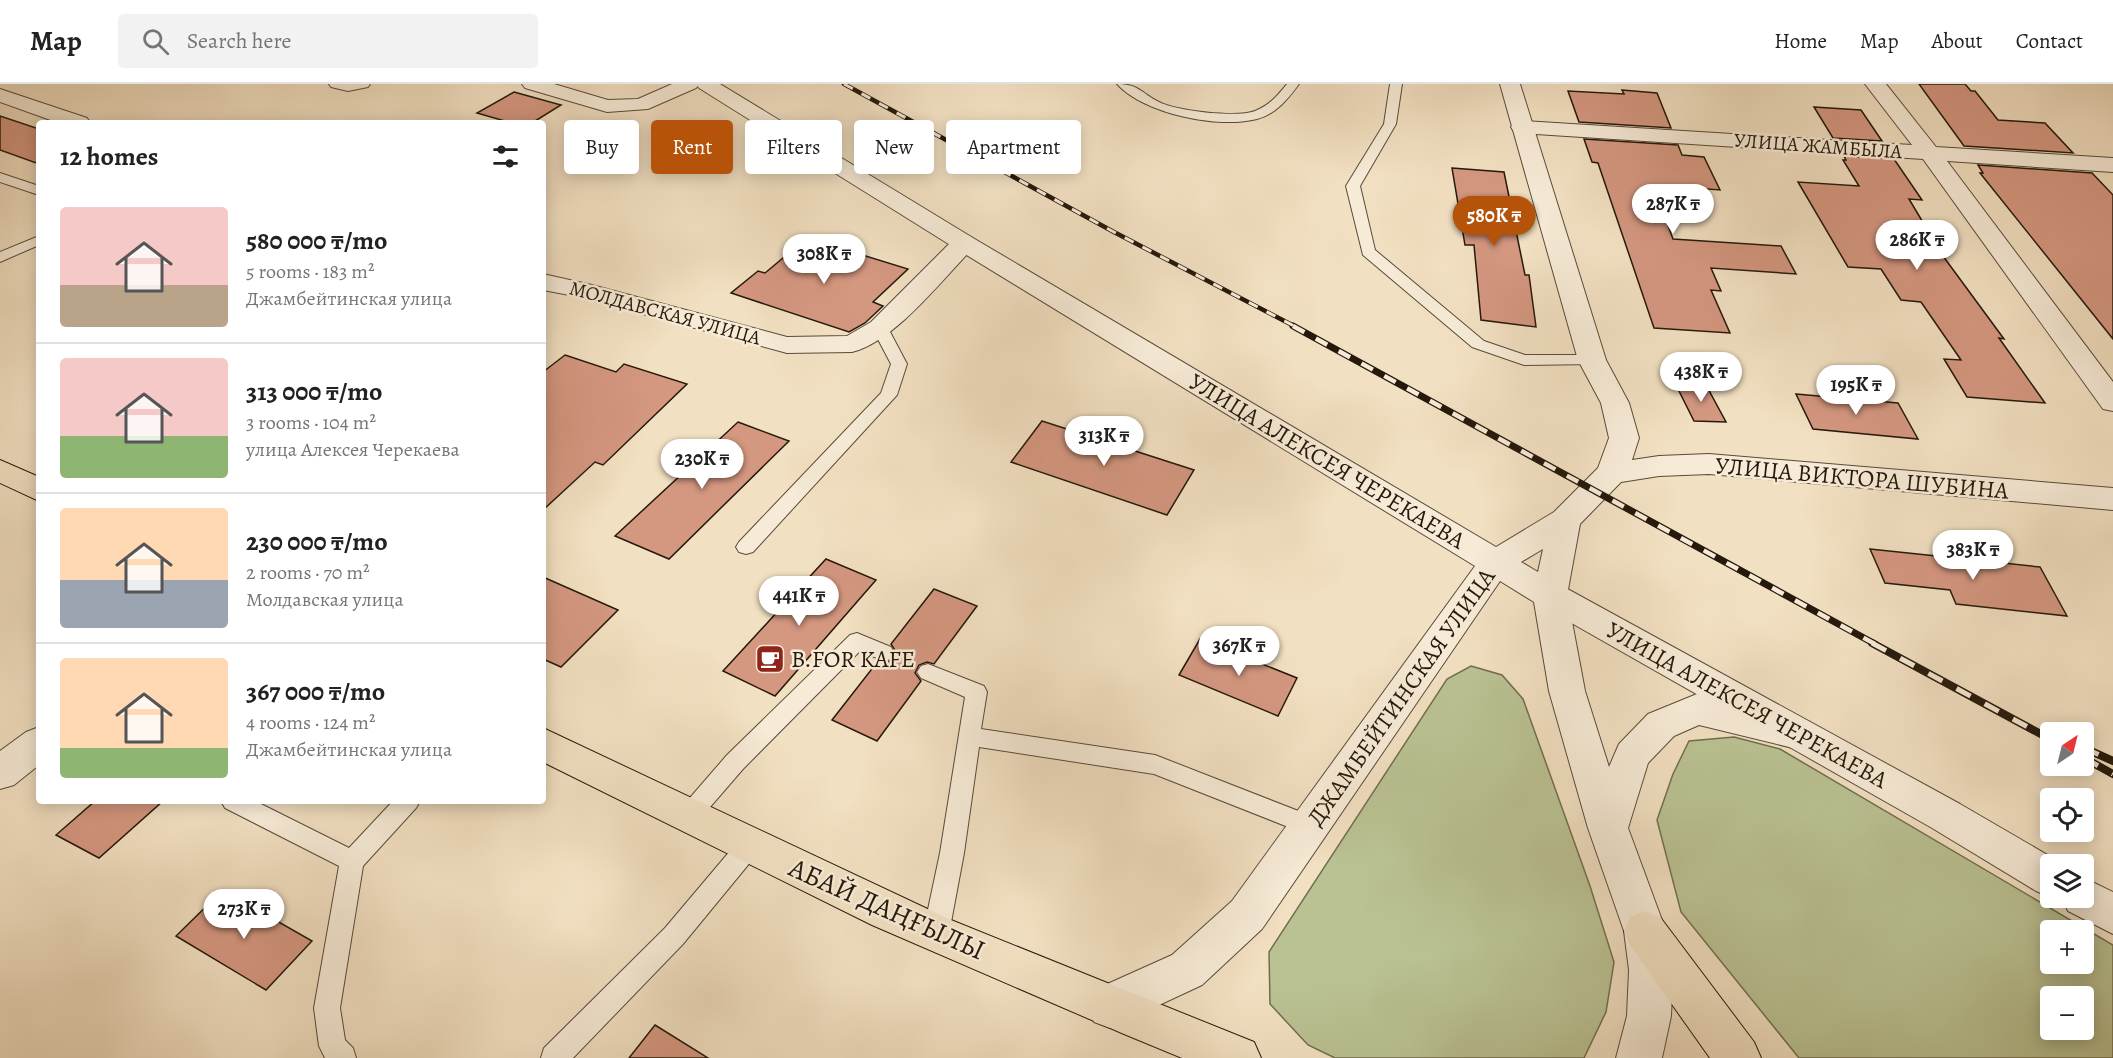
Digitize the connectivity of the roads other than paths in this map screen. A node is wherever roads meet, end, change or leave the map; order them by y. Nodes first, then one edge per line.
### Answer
1 (335, 84) edge
2 (364, 84) edge
3 (532, 84) edge
4 (689, 84) edge
5 (706, 84) edge
6 (1123, 84) edge
7 (1293, 84) edge
8 (1396, 84) edge
9 (1510, 84) edge
10 (1875, 84) edge
11 (0, 95) edge
12 (71, 120) edge
13 (1522, 127) junction
14 (1930, 153) junction
15 (2113, 165) edge
16 (0, 177) edge
17 (36, 190) edge
18 (36, 241) edge
19 (964, 243) junction
20 (0, 258) edge
21 (546, 283) edge
22 (880, 328) junction
23 (1592, 360) junction
24 (2113, 402) edge
25 (0, 470) edge
26 (1612, 473) junction
27 (36, 488) edge
28 (2113, 499) edge
29 (1565, 520) junction
30 (746, 547) dead end
31 (1496, 562) junction
32 (1550, 595) junction
33 (884, 653) dead end
34 (928, 672) dead end
35 (1797, 733) junction
36 (969, 736) junction
37 (36, 745) edge
38 (546, 745) edge
39 (0, 773) edge
40 (239, 804) edge
41 (405, 804) edge
42 (690, 814) junction
43 (1311, 826) junction
44 (1608, 828) junction
45 (749, 846) junction
46 (352, 861) junction
47 (2040, 872) edge
48 (2094, 903) edge
49 (2113, 914) edge
50 (1645, 931) junction
51 (936, 933) junction
52 (1110, 1006) junction
53 (1182, 1047) edge
54 (343, 1058) edge
55 (554, 1058) edge
56 (1238, 1058) edge
57 (1639, 1058) edge
58 (1738, 1058) edge

1 - 2 lane
3 - 4 street
5 - 19 street, УЛИЦА АЛЕКСЕЯ ЧЕРЕКАЕВА
6 - 7 lane
8 - 23 lane
9 - 13 street, ДЖАМБЕЙТИНСКАЯ УЛИЦА
10 - 14 street
11 - 12 street
13 - 14 street, УЛИЦА ЖАМБЫЛА
13 - 23 street, ДЖАМБЕЙТИНСКАЯ УЛИЦА
14 - 15 street, УЛИЦА ЖАМБЫЛА
14 - 24 street
16 - 17 lane
18 - 20 lane
19 - 22 street, МОЛДАВСКАЯ УЛИЦА
19 - 31 street, УЛИЦА АЛЕКСЕЯ ЧЕРЕКАЕВА
21 - 22 street, МОЛДАВСКАЯ УЛИЦА
22 - 30 lane
23 - 26 street, ДЖАМБЕЙТИНСКАЯ УЛИЦА
25 - 27 main road
26 - 28 street, УЛИЦА ВИКТОРА ШУБИНА
26 - 29 street, ДЖАМБЕЙТИНСКАЯ УЛИЦА
29 - 31 street, ДЖАМБЕЙТИНСКАЯ УЛИЦА
29 - 32 street
31 - 32 street, УЛИЦА АЛЕКСЕЯ ЧЕРЕКАЕВА
31 - 43 street, ДЖАМБЕЙТИНСКАЯ УЛИЦА
32 - 35 street, УЛИЦА АЛЕКСЕЯ ЧЕРЕКАЕВА
32 - 44 street
33 - 42 lane
34 - 36 lane
35 - 44 street
35 - 47 street, УЛИЦА АЛЕКСЕЯ ЧЕРЕКАЕВА
36 - 43 lane
36 - 51 lane
37 - 39 street
38 - 42 main road, АБАЙ ДАҢҒЫЛЫ
40 - 46 lane
41 - 46 lane
42 - 45 main road, АБАЙ ДАҢҒЫЛЫ
43 - 52 street, ДЖАМБЕЙТИНСКАЯ УЛИЦА
44 - 50 street
45 - 51 main road, АБАЙ ДАҢҒЫЛЫ
45 - 55 lane
46 - 54 lane
48 - 49 street
50 - 57 street
50 - 58 main road
51 - 52 main road, АБАЙ ДАҢҒЫЛЫ
52 - 53 main road, АБАЙ ДАҢҒЫЛЫ
53 - 56 main road, АБАЙ ДАҢҒЫЛЫ

